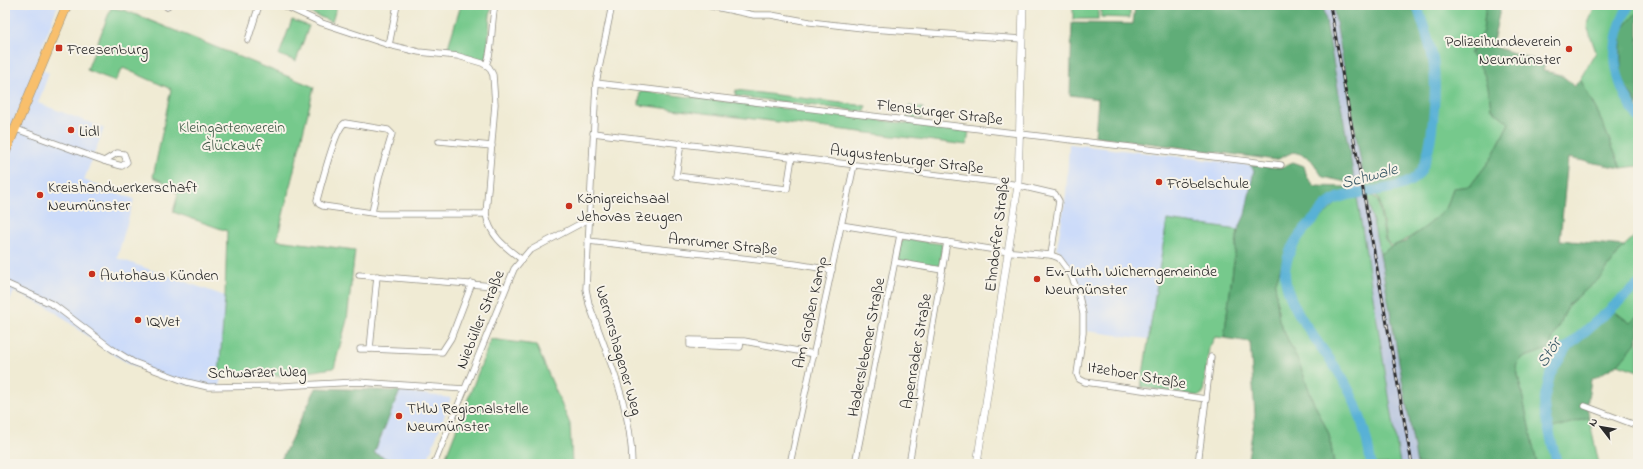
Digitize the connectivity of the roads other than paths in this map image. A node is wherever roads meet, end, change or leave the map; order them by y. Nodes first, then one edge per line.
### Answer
1 (67, 5) edge
2 (259, 5) edge
3 (283, 5) edge
4 (397, 5) edge
5 (495, 5) edge
6 (612, 5) edge
7 (706, 5) edge
8 (1023, 5) edge
9 (1022, 39) junction
10 (248, 40) dead end
11 (389, 45) junction
12 (486, 64) junction
13 (596, 83) junction
14 (16, 129) junction
15 (593, 133) junction
16 (1020, 134) junction
17 (439, 141) dead end
18 (681, 143) junction
19 (492, 146) junction
20 (5, 153) edge
21 (792, 157) junction
22 (104, 161) dead end
23 (854, 165) junction
24 (1281, 165) dead end
25 (1018, 185) junction
26 (372, 213) junction
27 (486, 214) junction
28 (589, 219) junction
29 (842, 224) junction
30 (900, 235) junction
31 (588, 241) junction
32 (947, 242) junction
33 (1009, 252) junction
34 (1051, 255) junction
35 (521, 259) junction
36 (895, 262) junction
37 (832, 270) junction
38 (942, 270) junction
39 (359, 275) dead end
40 (377, 276) junction
41 (5, 283) edge
42 (472, 283) junction
43 (506, 287) junction
44 (741, 340) junction
45 (360, 349) dead end
46 (370, 349) junction
47 (814, 354) junction
48 (1211, 357) dead end
49 (465, 389) junction
50 (1206, 399) junction
51 (1585, 406) dead end
52 (1638, 426) edge
53 (434, 464) edge
54 (632, 464) edge
55 (790, 464) edge
56 (855, 464) edge
57 (909, 464) edge
58 (977, 464) edge
59 (1198, 464) edge

1 - 14 main road
2 - 10 street
3 - 11 street
4 - 11 street
5 - 12 street
6 - 13 street, Wernershagener Weg
7 - 9 street
8 - 9 street, Ehndorfer Straße
9 - 16 street, Ehndorfer Straße
11 - 12 street
12 - 19 street
13 - 15 street, Wernershagener Weg
13 - 16 street, Flensburger Straße
14 - 20 main road
14 - 22 street
15 - 18 street, Augustenburger Straße
15 - 28 street, Wernershagener Weg
16 - 24 street, Flensburger Straße
16 - 25 street, Ehndorfer Straße
17 - 19 street
18 - 21 street, Augustenburger Straße
18 - 21 street
19 - 27 street
21 - 23 street, Augustenburger Straße
23 - 25 street, Augustenburger Straße
23 - 29 street, Am Großen Kamp
25 - 33 street, Ehndorfer Straße
25 - 34 street, Augustenburger Straße
26 - 26 street
26 - 27 street
27 - 35 street
28 - 31 street, Wernershagener Weg
28 - 35 street, Niebüller Straße
29 - 30 street
29 - 37 street, Am Großen Kamp
30 - 32 street
30 - 36 street, Haderslebener Straße
31 - 37 street, Amrumer Straße
31 - 54 street, Wernershagener Weg
32 - 33 street
32 - 38 street, Apenrader Straße
33 - 34 street
33 - 58 street, Ehndorfer Straße
34 - 50 street, Itzehoer Straße
35 - 43 street, Niebüller Straße
36 - 38 street
36 - 56 street, Haderslebener Straße
37 - 47 street, Am Großen Kamp
38 - 57 street, Apenrader Straße
39 - 40 street
40 - 42 street
40 - 46 street
41 - 49 street, Schwarzer Weg
42 - 43 street
42 - 46 street
43 - 49 street, Niebüller Straße
44 - 44 street
44 - 47 street
45 - 46 street
47 - 55 street, Am Großen Kamp
48 - 50 street, Itzehoer Straße
49 - 53 street, Niebüller Straße
50 - 59 street
51 - 52 street

